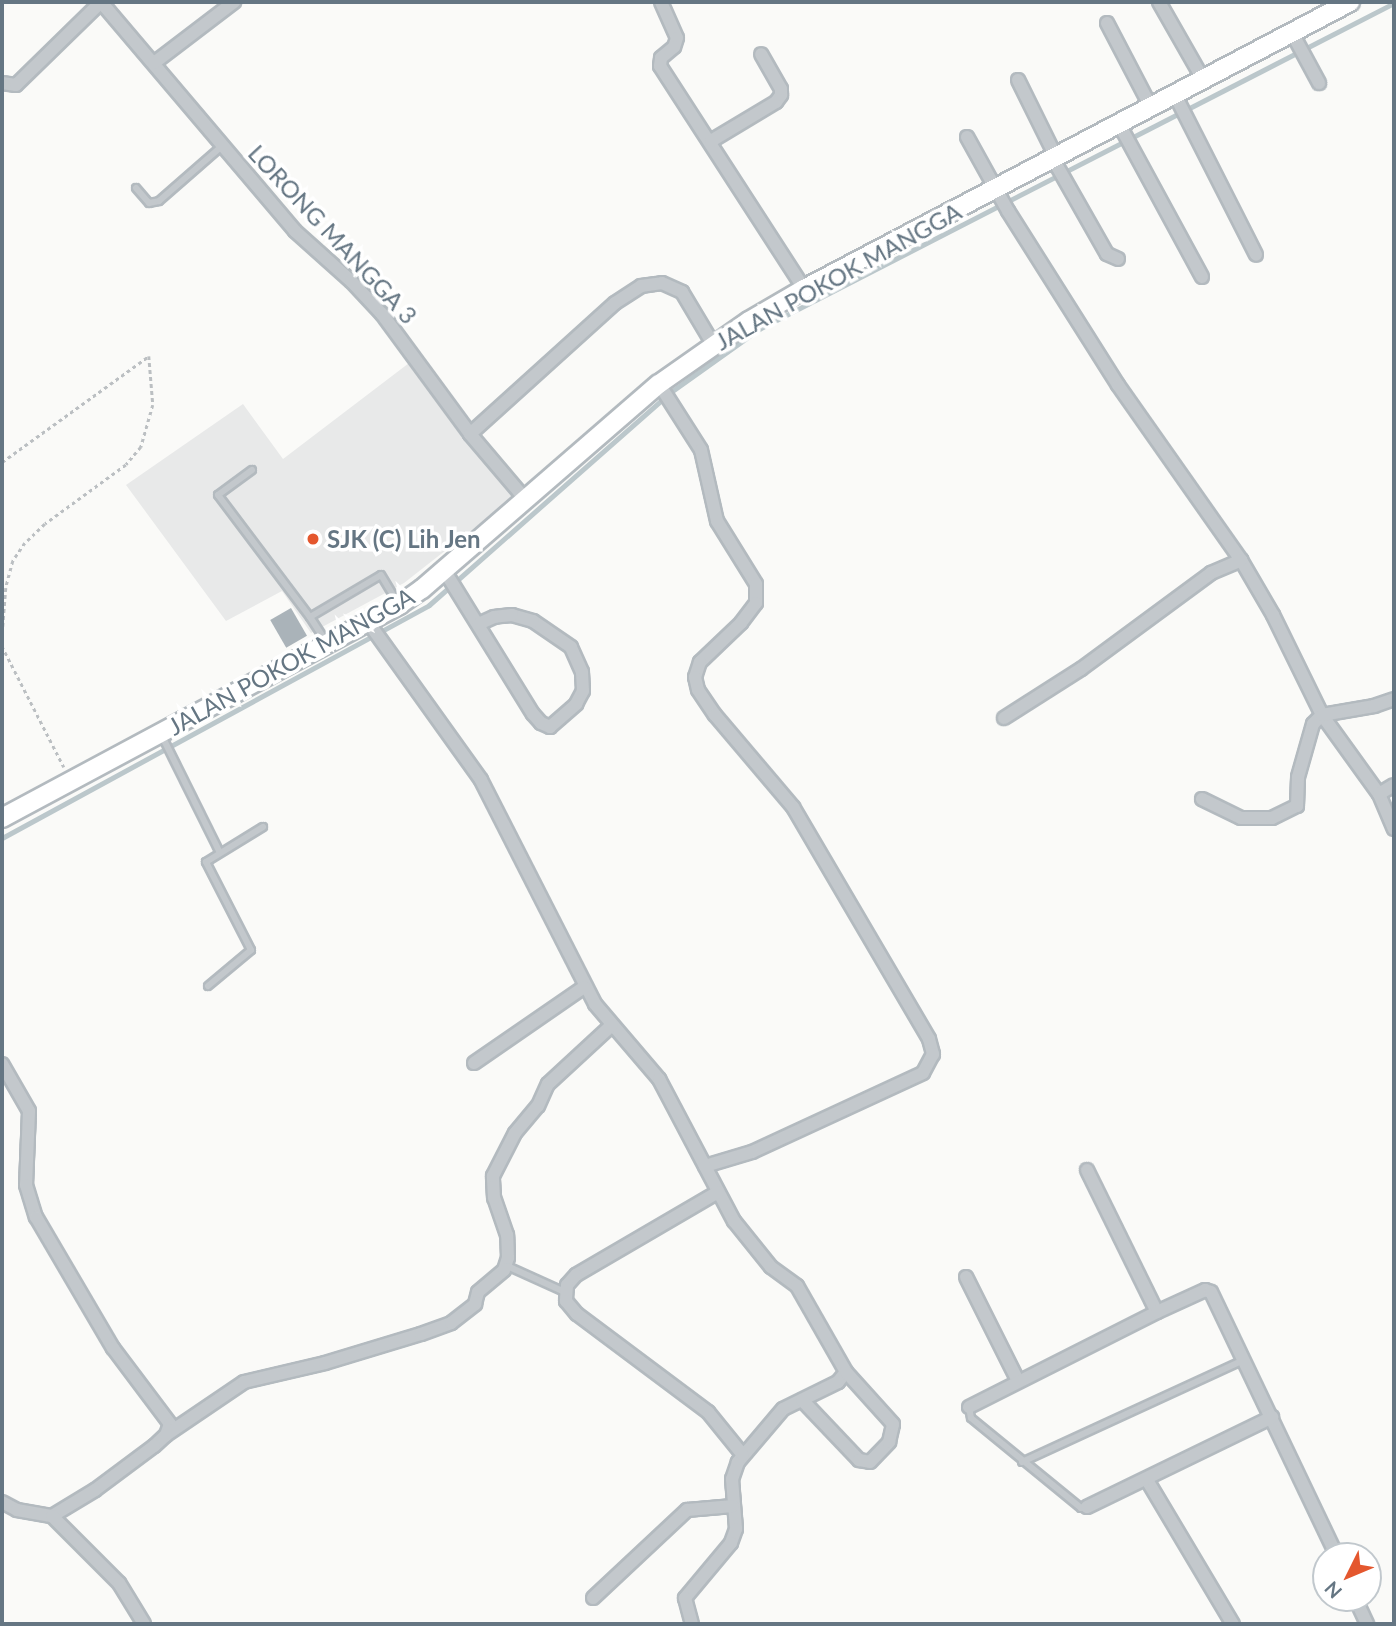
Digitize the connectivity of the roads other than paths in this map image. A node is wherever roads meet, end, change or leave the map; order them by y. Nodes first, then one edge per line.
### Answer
1 (101, 2) edge
2 (234, 2) edge
3 (661, 2) edge
4 (1158, 2) edge
5 (1350, 2) edge
6 (1107, 23) dead end
7 (1292, 33) junction
8 (761, 54) dead end
9 (154, 63) junction
10 (1203, 79) junction
11 (1018, 80) dead end
12 (2, 83) edge
13 (1319, 83) dead end
14 (1177, 100) junction
15 (1152, 107) junction
16 (1121, 129) junction
17 (967, 137) dead end
18 (710, 141) junction
19 (223, 145) junction
20 (1058, 167) junction
21 (136, 188) dead end
22 (998, 193) junction
23 (1255, 255) dead end
24 (1118, 259) dead end
25 (1202, 277) dead end
26 (804, 289) junction
27 (713, 344) junction
28 (662, 387) junction
29 (470, 434) junction
30 (252, 470) dead end
31 (526, 500) junction
32 (1241, 560) junction
33 (447, 574) junction
34 (399, 604) junction
35 (310, 617) junction
36 (478, 624) junction
37 (370, 625) junction
38 (327, 644) junction
39 (1394, 699) edge
40 (1322, 715) junction
41 (1004, 718) dead end
42 (161, 734) junction
43 (1394, 785) edge
44 (1379, 794) junction
45 (1202, 799) dead end
46 (2, 818) edge
47 (263, 827) dead end
48 (1394, 829) edge
49 (219, 852) junction
50 (208, 986) dead end
51 (584, 987) junction
52 (612, 1025) junction
53 (474, 1063) dead end
54 (2, 1064) edge
55 (705, 1166) junction
56 (1087, 1170) dead end
57 (719, 1192) junction
58 (505, 1265) junction
59 (966, 1277) dead end
60 (567, 1293) junction
61 (1157, 1312) junction
62 (1245, 1359) junction
63 (846, 1372) junction
64 (1018, 1381) junction
65 (802, 1400) junction
66 (969, 1407) joint
67 (1272, 1417) junction
68 (166, 1435) junction
69 (743, 1455) junction
70 (1022, 1462) junction
71 (1147, 1480) junction
72 (2, 1502) edge
73 (733, 1506) junction
74 (1087, 1507) joint
75 (51, 1516) junction
76 (1330, 1542) edge
77 (593, 1598) dead end
78 (144, 1624) edge
79 (692, 1624) edge
80 (1233, 1624) edge

1 - 9 street, LORONG MANGGA 3
1 - 12 street
2 - 9 street
3 - 18 street
4 - 10 street
5 - 7 main road, JALAN POKOK MANGGA
6 - 15 street
7 - 10 main road, JALAN POKOK MANGGA
7 - 13 street
8 - 18 street
9 - 19 street, LORONG MANGGA 3
10 - 14 main road, JALAN POKOK MANGGA
11 - 20 street
14 - 15 main road, JALAN POKOK MANGGA
14 - 23 street
15 - 16 main road, JALAN POKOK MANGGA
16 - 20 main road, JALAN POKOK MANGGA
16 - 25 street
17 - 22 street
18 - 26 street
19 - 21 lane
19 - 29 street, LORONG MANGGA 3
20 - 22 main road, JALAN POKOK MANGGA
20 - 24 street
22 - 26 main road, JALAN POKOK MANGGA
22 - 32 street
26 - 27 main road, JALAN POKOK MANGGA
27 - 28 main road, JALAN POKOK MANGGA
27 - 29 street
28 - 31 main road, JALAN POKOK MANGGA
28 - 55 street
29 - 31 street, LORONG MANGGA 3
30 - 35 lane
31 - 33 main road, JALAN POKOK MANGGA
32 - 40 street
32 - 41 street
33 - 34 main road, JALAN POKOK MANGGA
33 - 36 street
34 - 35 lane
34 - 37 main road, JALAN POKOK MANGGA
35 - 38 lane
36 - 36 street
37 - 38 main road, JALAN POKOK MANGGA
37 - 51 street
38 - 42 main road, JALAN POKOK MANGGA
39 - 40 street
40 - 44 street
40 - 45 street
42 - 46 main road, JALAN POKOK MANGGA
42 - 49 lane
43 - 44 street
44 - 48 street
47 - 49 lane
49 - 50 lane
51 - 52 street
51 - 53 street
52 - 55 street
52 - 58 street
54 - 68 street
55 - 57 street
56 - 61 street
57 - 60 street
57 - 63 street
58 - 60 lane
58 - 68 street
59 - 64 street
60 - 69 street
61 - 62 street
61 - 64 street
62 - 67 street
62 - 70 lane
63 - 65 street
63 - 65 street
64 - 66 street
65 - 69 street
66 - 70 lane
67 - 71 street
67 - 76 street
68 - 75 street
69 - 73 street
70 - 74 lane
71 - 74 street
71 - 80 street
72 - 75 street
73 - 77 street
73 - 79 street
75 - 78 street

